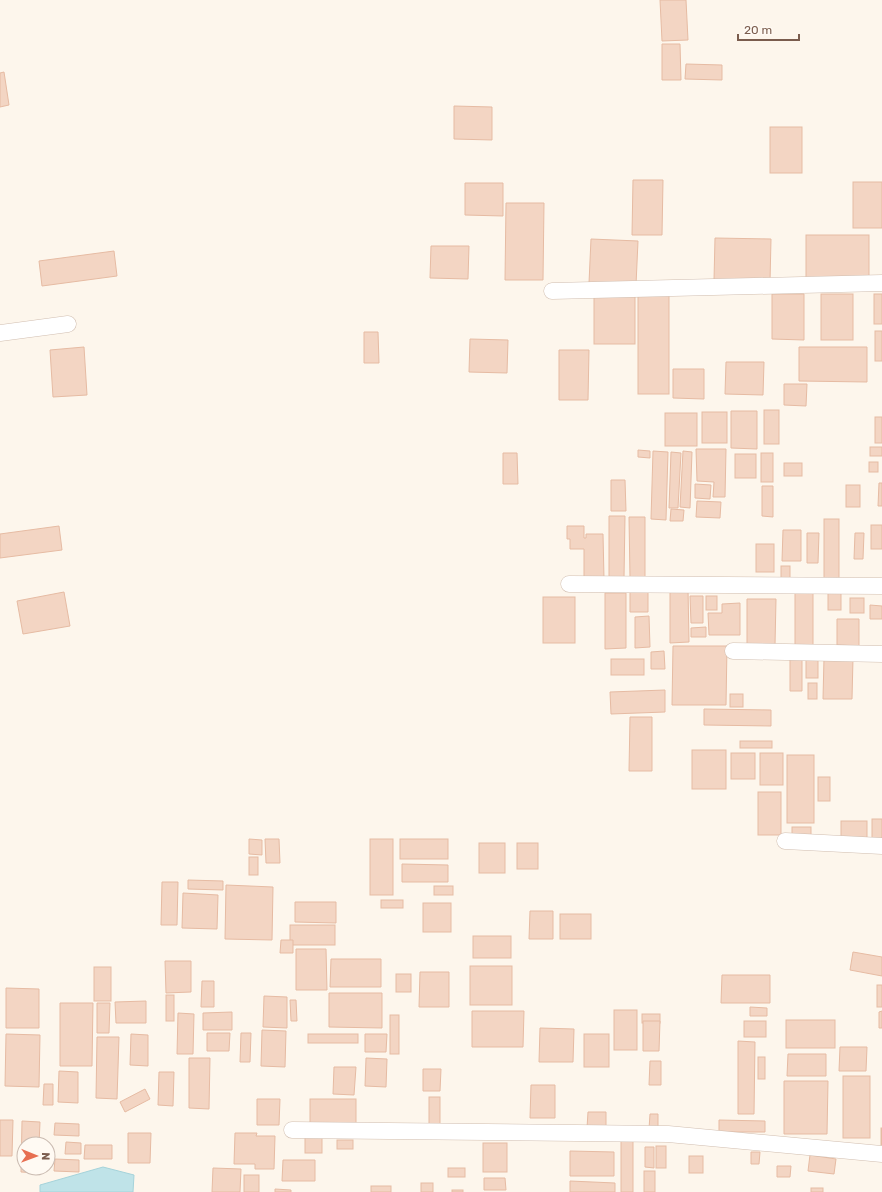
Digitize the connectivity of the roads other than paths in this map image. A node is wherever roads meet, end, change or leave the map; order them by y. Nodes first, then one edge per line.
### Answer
1 (882, 283) edge
2 (552, 291) dead end
3 (68, 324) dead end
4 (0, 333) edge
5 (569, 584) dead end
6 (882, 586) edge
7 (733, 651) dead end
8 (882, 654) edge
9 (786, 841) dead end
10 (882, 846) edge
11 (292, 1130) dead end
12 (882, 1154) edge

1 - 2 street
3 - 4 street
5 - 6 street
7 - 8 street
9 - 10 street
11 - 12 street

